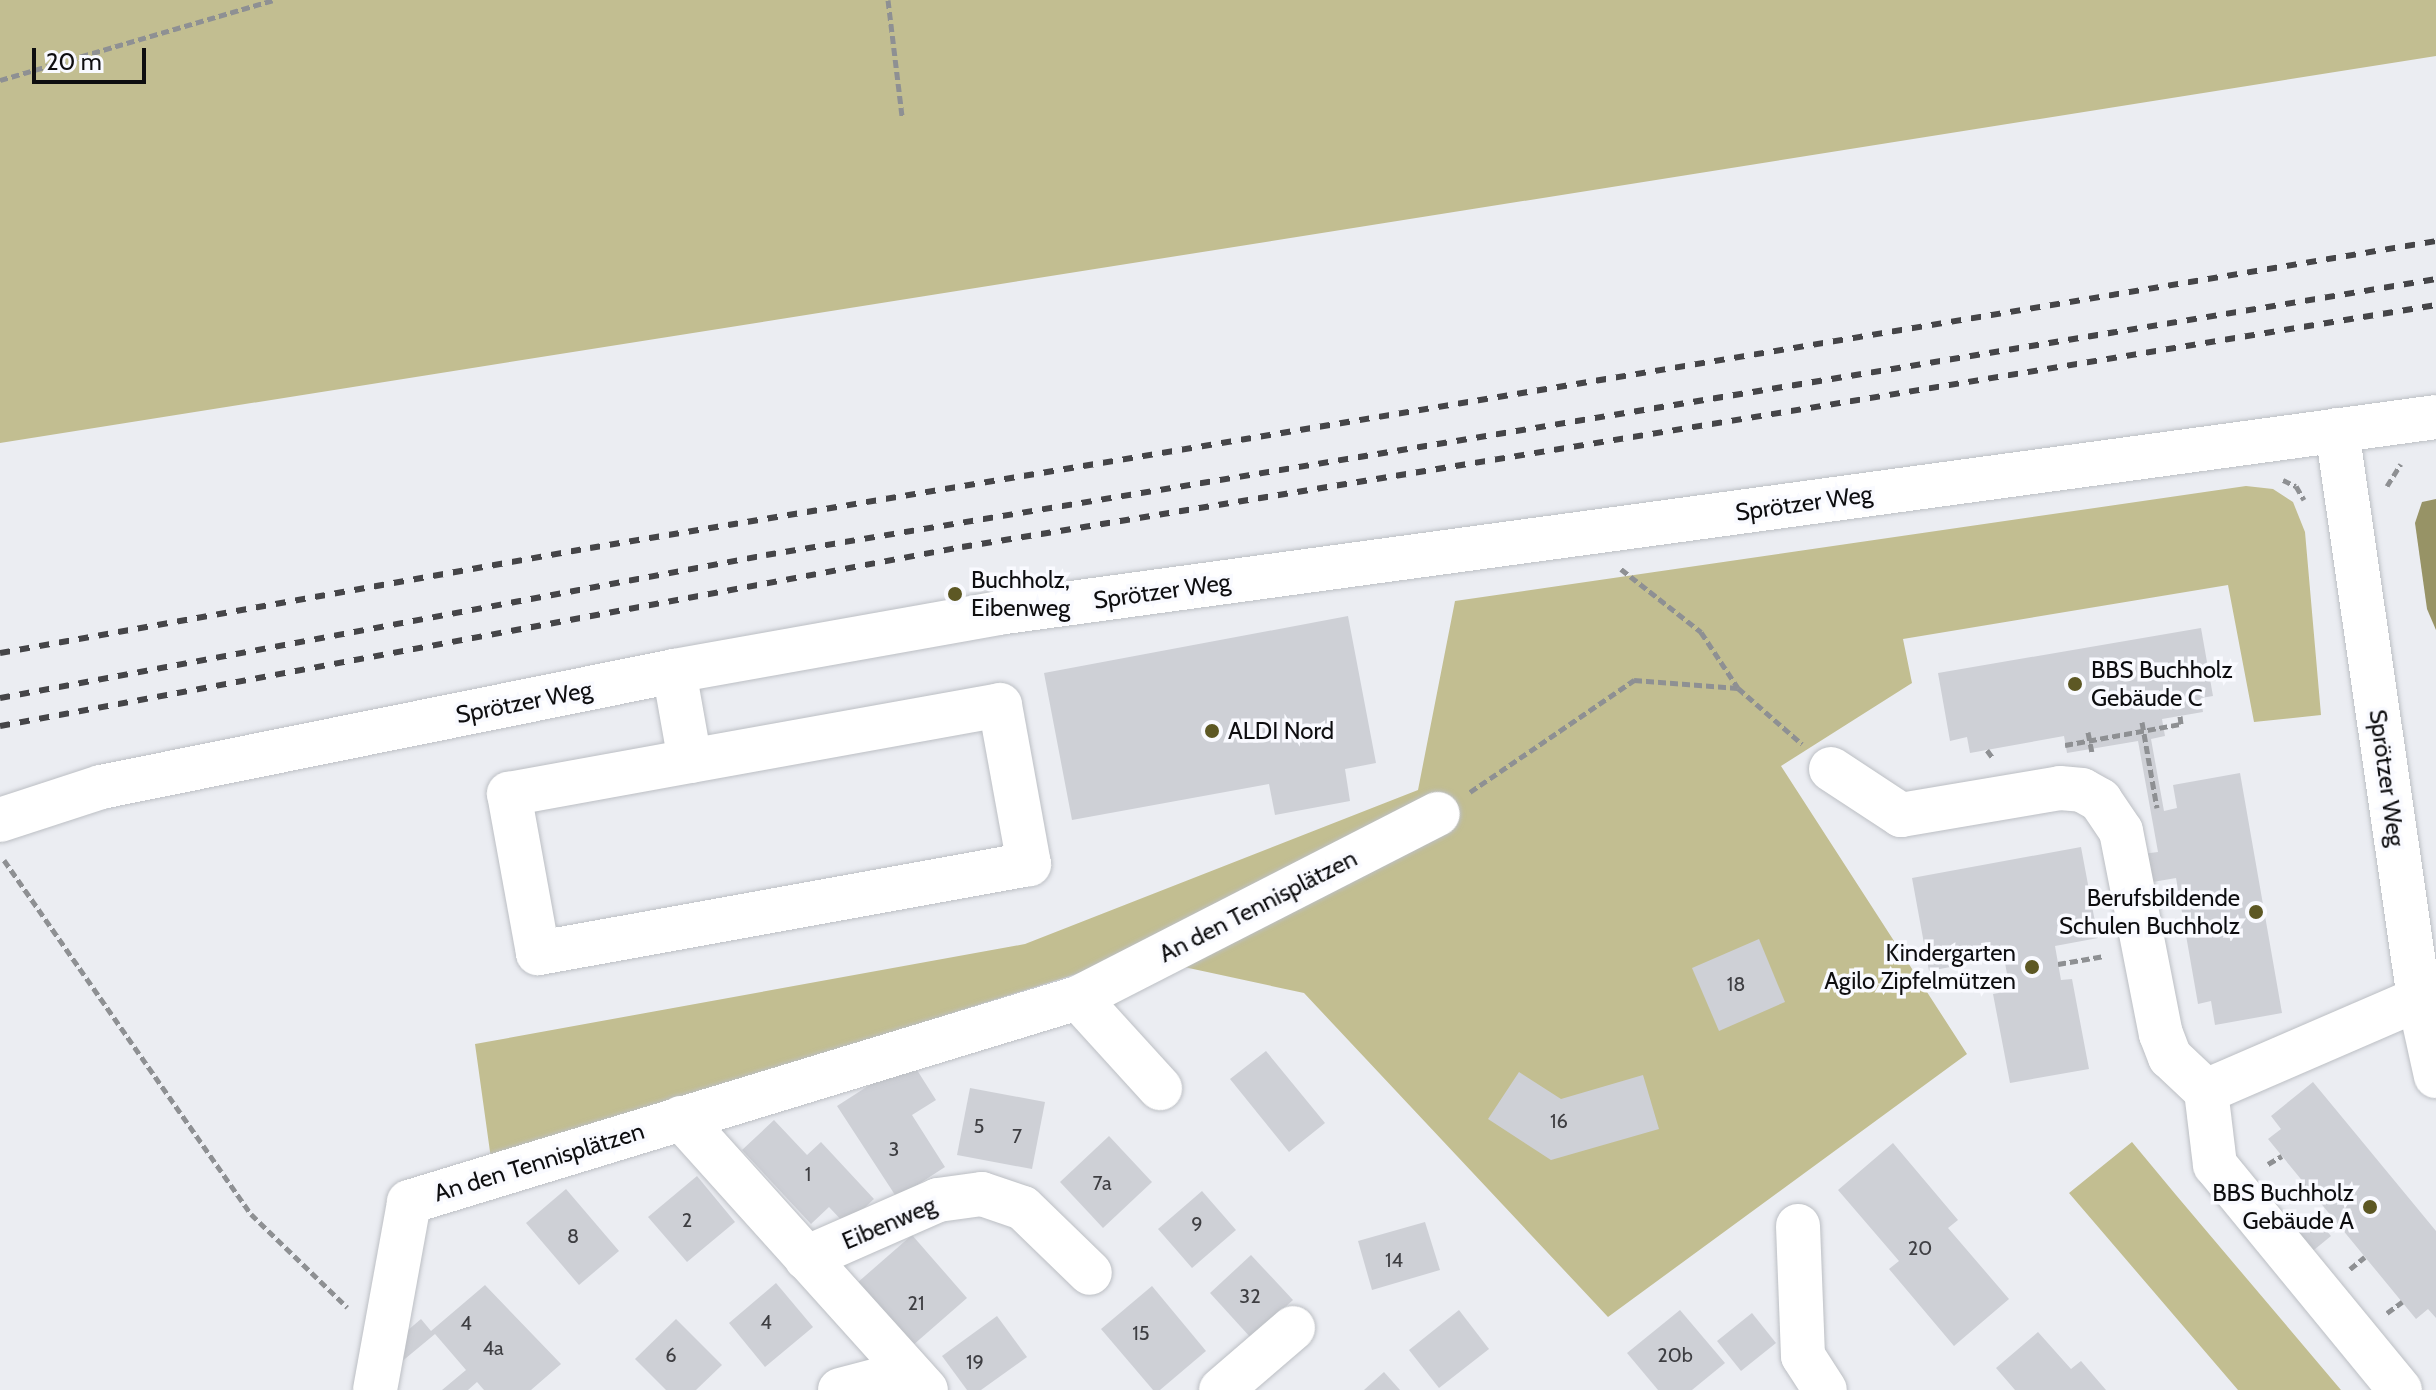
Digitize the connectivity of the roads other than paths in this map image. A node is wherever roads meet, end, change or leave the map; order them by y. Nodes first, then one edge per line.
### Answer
1 (2436, 417) edge
2 (2337, 430) junction
3 (674, 671) junction
4 (690, 761) junction
5 (1831, 769) road end
6 (1438, 814) road end
7 (0, 820) edge
8 (1078, 998) junction
9 (2419, 999) junction
10 (2436, 1076) edge
11 (1160, 1088) dead end
12 (2206, 1091) junction
13 (681, 1118) junction
14 (1798, 1226) dead end
15 (806, 1258) junction
16 (1090, 1273) dead end
17 (1293, 1328) dead end
18 (384, 1371) edge
19 (918, 1381) edge
20 (840, 1390) edge
21 (1221, 1390) edge
22 (1825, 1390) edge
23 (2400, 1390) edge

1 - 2 street, Sprötzer Weg
2 - 3 street, Sprötzer Weg
2 - 9 street, Sprötzer Weg
3 - 4 street
3 - 7 street, Sprötzer Weg
4 - 4 street
5 - 12 street
6 - 8 street, An den Tennisplätzen
8 - 11 street
8 - 13 street, An den Tennisplätzen
9 - 10 street, Sprötzer Weg
9 - 12 street
12 - 23 street
13 - 15 street, Eibenweg
13 - 18 street, An den Tennisplätzen
14 - 22 street
15 - 16 street, Eibenweg
15 - 19 street, Eibenweg
17 - 21 street
19 - 20 street

